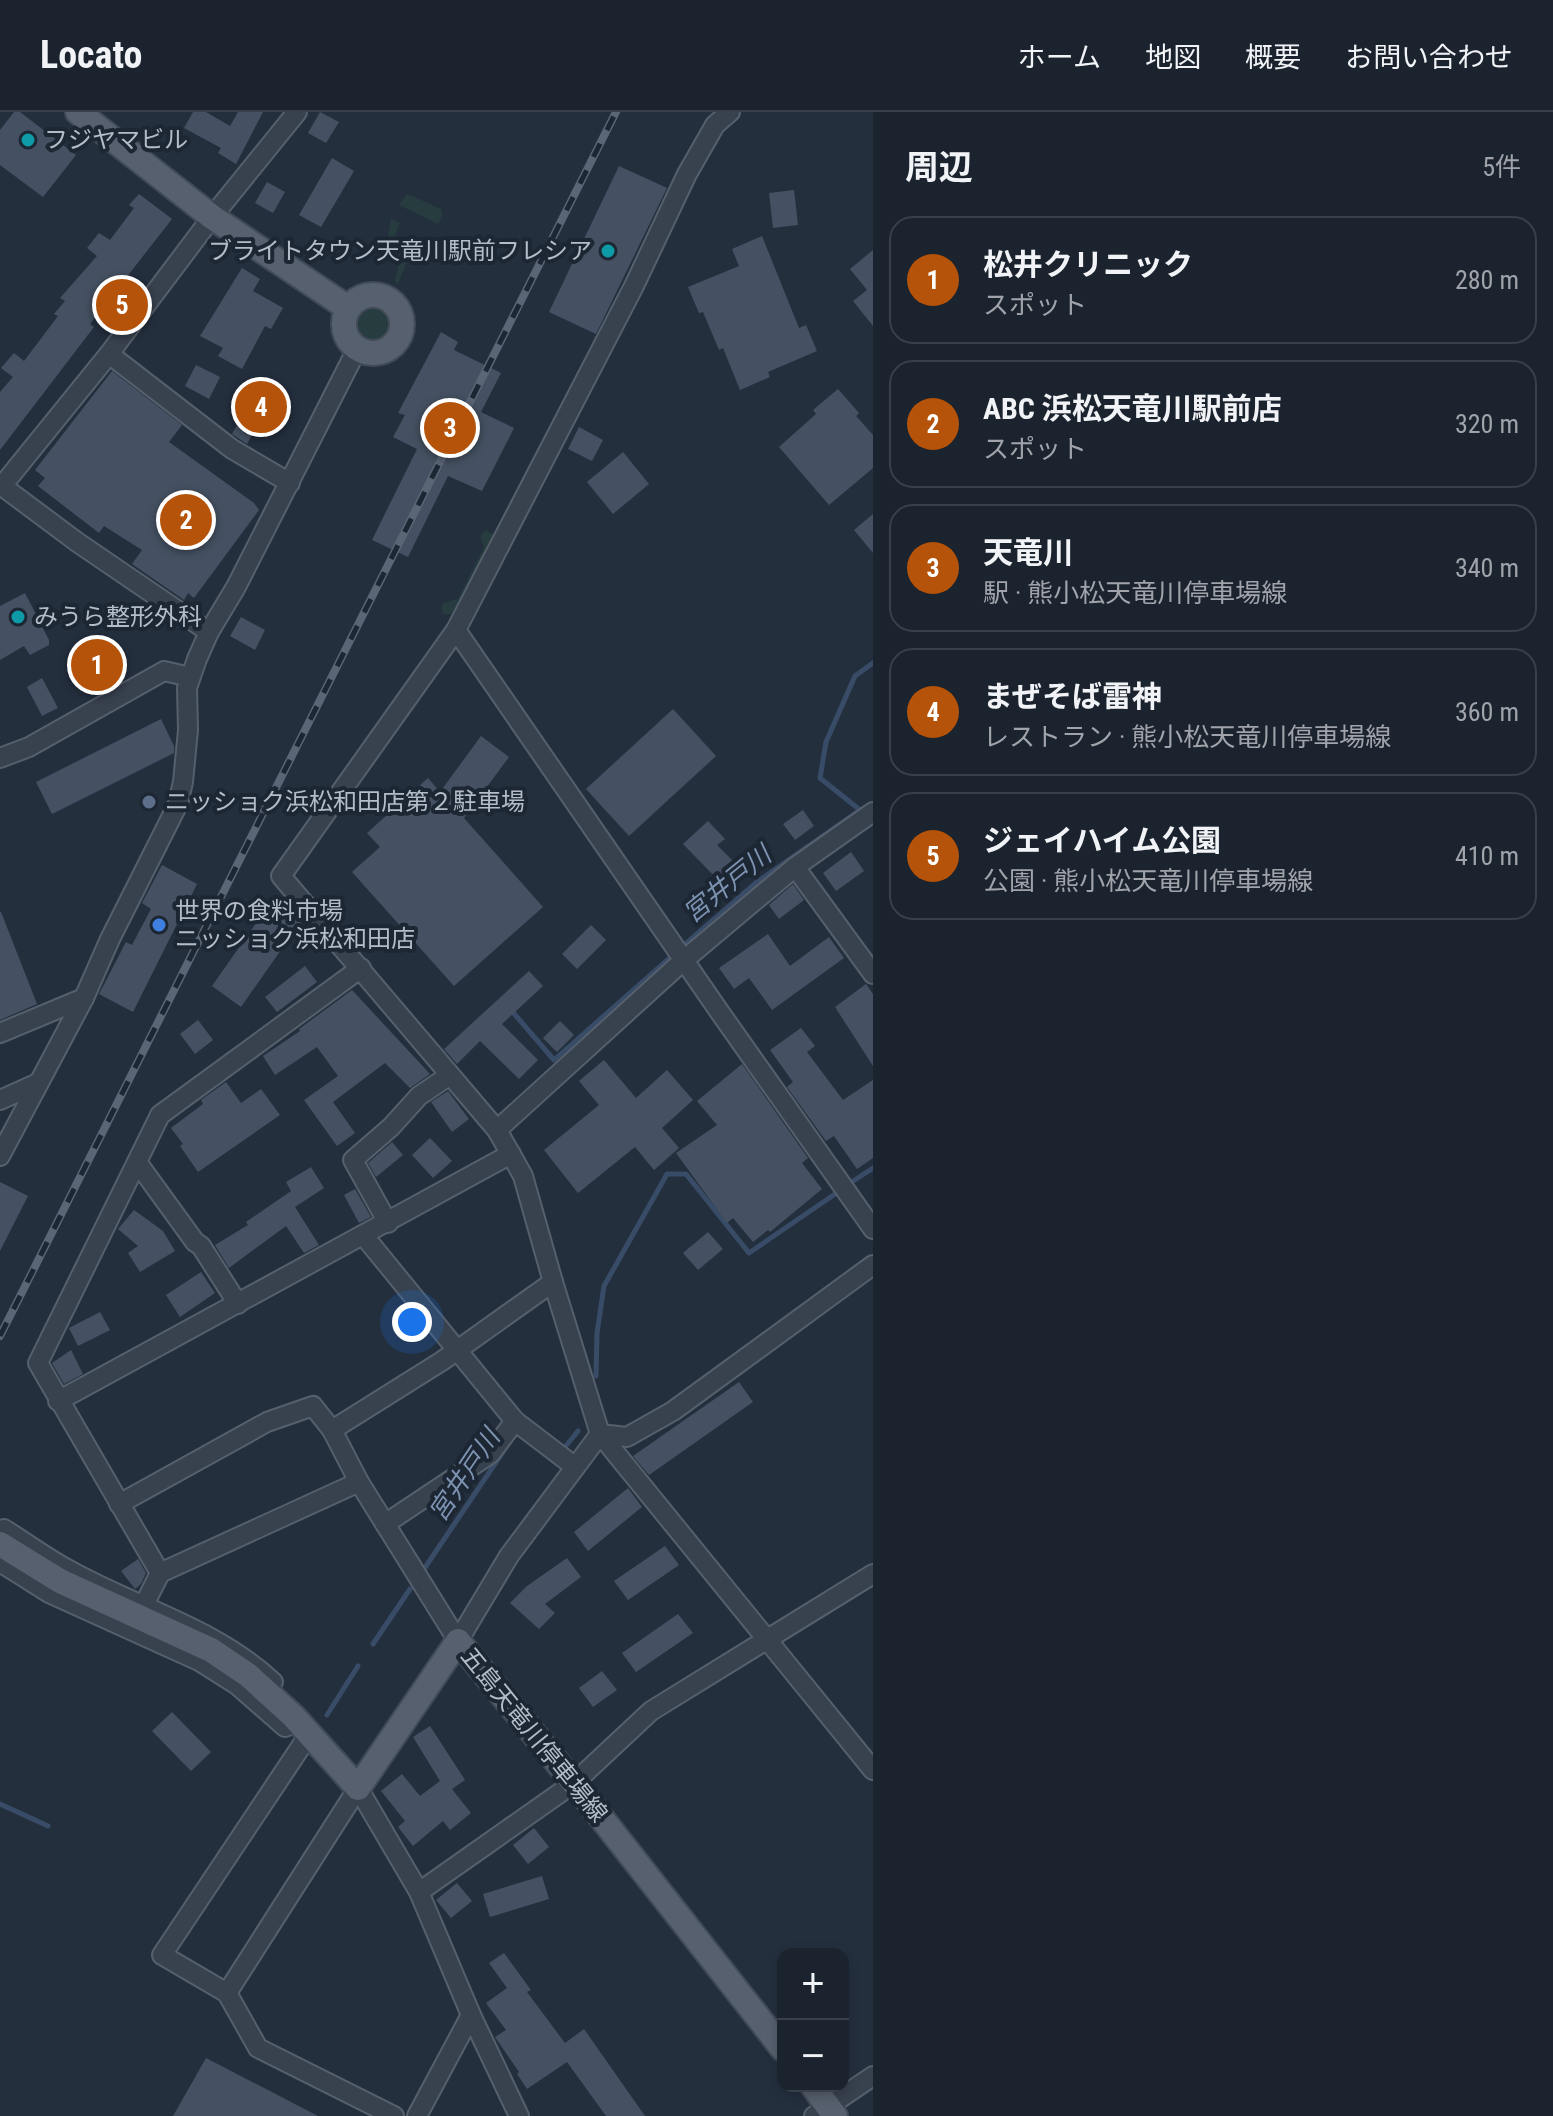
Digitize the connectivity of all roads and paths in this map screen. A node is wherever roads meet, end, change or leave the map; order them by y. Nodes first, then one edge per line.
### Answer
1 (78, 112) edge
2 (297, 112) edge
3 (730, 112) edge
4 (212, 217) junction
5 (348, 308) junction
6 (357, 349) junction
7 (109, 354) junction
8 (290, 483) junction
9 (1, 485) edge
10 (456, 630) junction
11 (209, 632) junction
12 (190, 677) junction
13 (0, 758) edge
14 (873, 812) edge
15 (795, 867) junction
16 (680, 955) junction
17 (361, 968) junction
18 (873, 974) edge
19 (84, 998) junction
20 (0, 1033) edge
21 (450, 1075) junction
22 (38, 1083) junction
23 (0, 1100) edge
24 (497, 1130) junction
25 (511, 1154) junction
26 (0, 1156) edge
27 (137, 1162) junction
28 (388, 1223) junction
29 (873, 1229) edge
30 (364, 1236) junction
31 (873, 1265) edge
32 (553, 1282) junction
33 (238, 1304) junction
34 (458, 1350) junction
35 (58, 1401) junction
36 (515, 1421) junction
37 (332, 1430) junction
38 (600, 1434) junction
39 (565, 1459) junction
40 (359, 1482) junction
41 (119, 1504) junction
42 (385, 1524) junction
43 (0, 1535) edge
44 (0, 1544) edge
45 (0, 1562) edge
46 (160, 1573) junction
47 (873, 1574) edge
48 (144, 1605) junction
49 (767, 1638) junction
50 (458, 1641) junction
51 (300, 1724) junction
52 (873, 1770) edge
53 (574, 1783) junction
54 (358, 1788) junction
55 (419, 1892) junction
56 (227, 1993) junction
57 (471, 2015) junction
58 (777, 2041) edge
59 (873, 2076) edge
60 (816, 2092) edge
61 (826, 2113) edge
62 (394, 2116) edge
63 (417, 2116) edge
64 (519, 2116) edge

1 - 4 main road
2 - 4 street
3 - 10 street
4 - 5 main road
4 - 7 street
5 - 6 main road
5 - 6 main road
6 - 8 street
7 - 8 street
7 - 9 street
8 - 11 street
9 - 11 street
10 - 16 street
10 - 17 street
11 - 12 street
12 - 13 street
12 - 19 street
14 - 15 street
15 - 16 street
15 - 18 street
16 - 24 street
16 - 29 street
17 - 21 street
17 - 27 street
19 - 20 street
19 - 22 street
21 - 24 street
21 - 28 street
22 - 23 street
22 - 26 street
24 - 25 street
25 - 28 street
25 - 32 street
27 - 33 street
27 - 35 street
28 - 30 street
30 - 33 street
30 - 34 street
31 - 38 street
32 - 34 street
32 - 38 street
33 - 35 street
34 - 36 street
34 - 37 street
35 - 41 street
36 - 39 street
36 - 42 street
37 - 40 street
37 - 41 street
38 - 39 street
38 - 49 street
39 - 50 street
40 - 42 street
40 - 46 street
41 - 46 street
42 - 50 street
43 - 48 street
44 - 51 main road
45 - 51 street
46 - 48 street
47 - 49 street
48 - 51 street
49 - 52 street
49 - 53 street
50 - 53 main road, 五島天竜川停車場線
50 - 54 main road, 五島天竜川停車場線
51 - 54 main road
51 - 56 street
53 - 55 street
53 - 58 main road, 五島天竜川停車場線
54 - 55 street
54 - 56 street
55 - 57 street
56 - 62 street
57 - 63 street
57 - 64 street
59 - 61 street
60 - 61 main road

